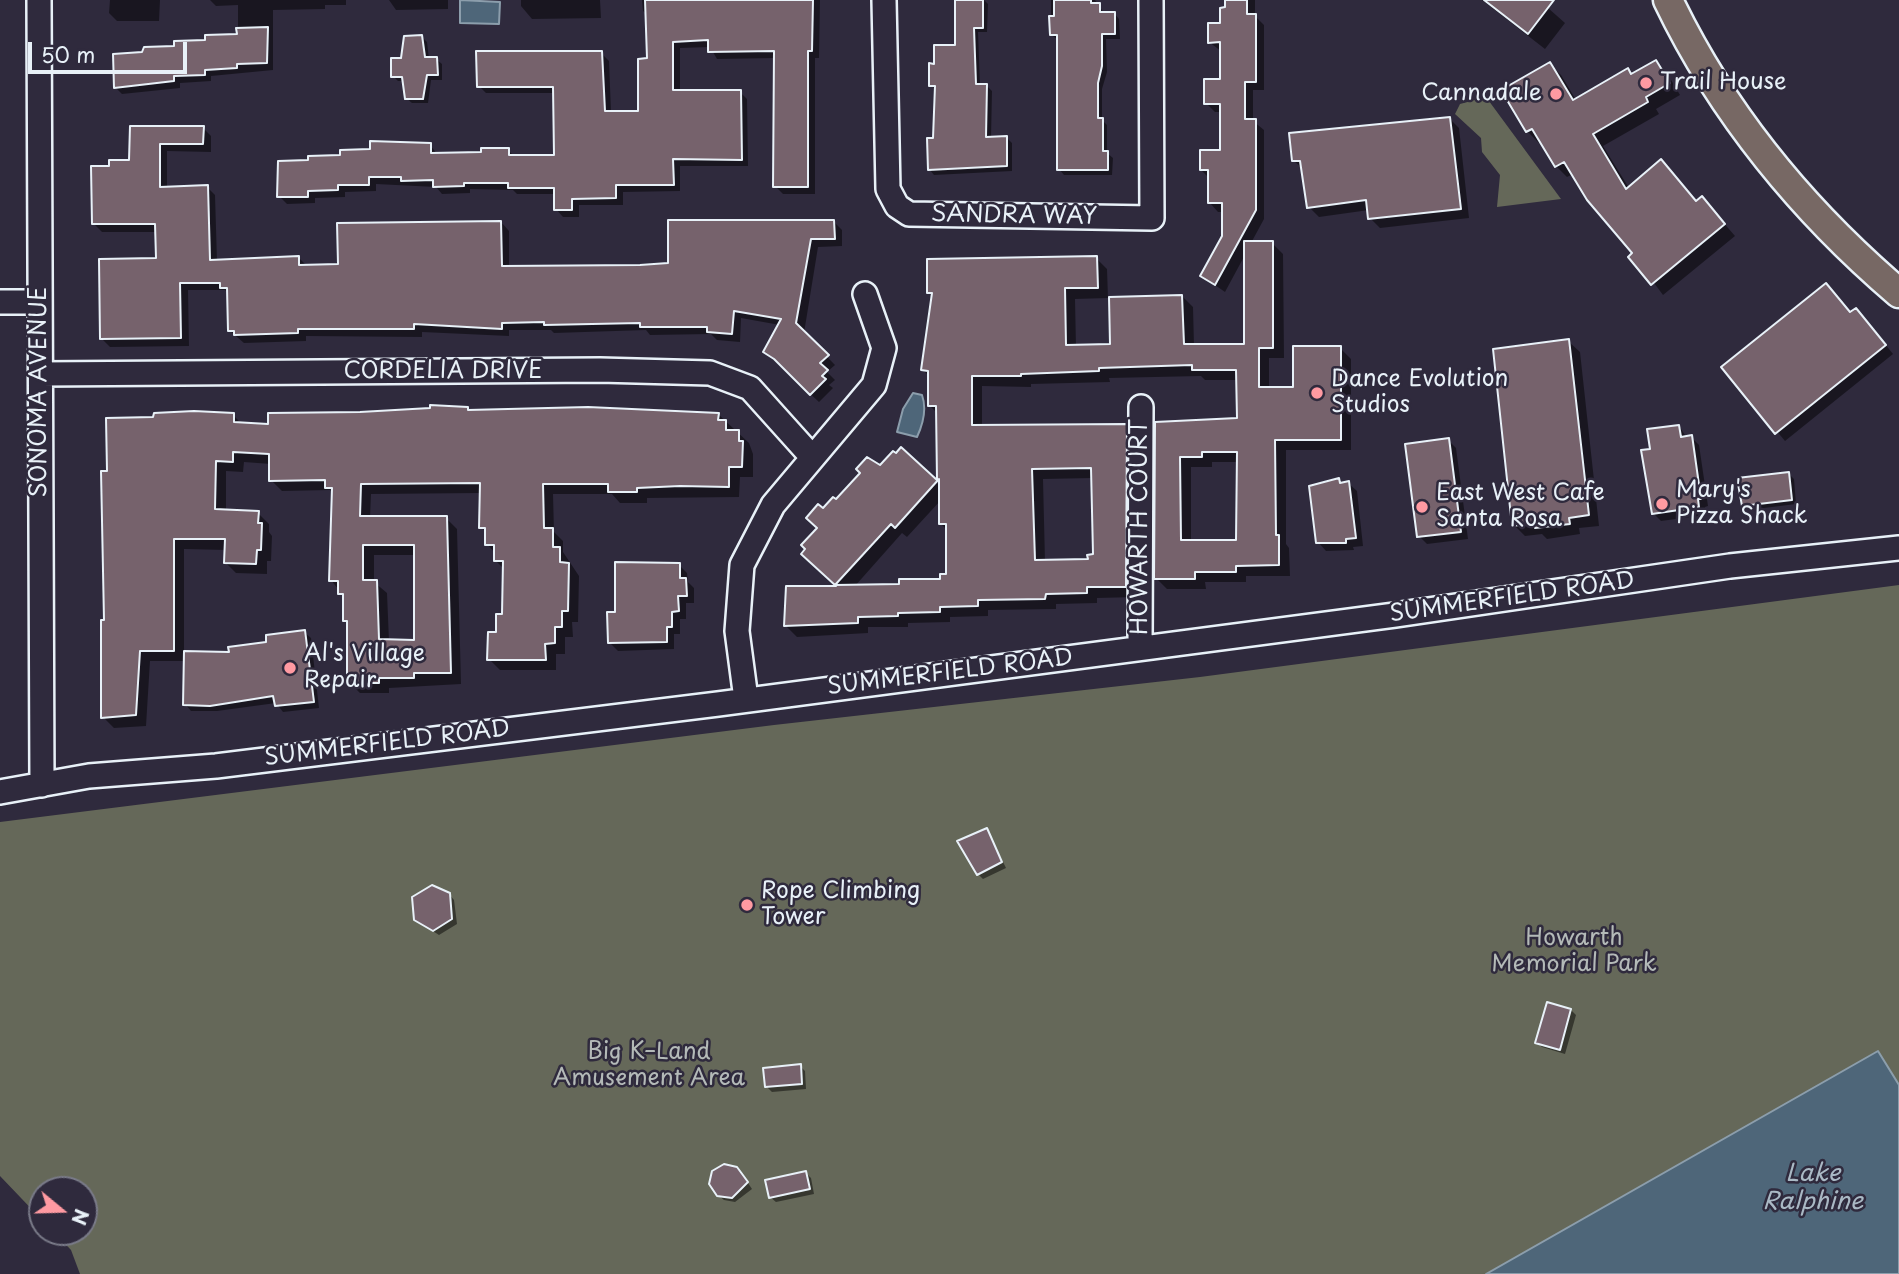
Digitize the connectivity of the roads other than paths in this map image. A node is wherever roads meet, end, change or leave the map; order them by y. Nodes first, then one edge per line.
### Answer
1 (39, 0) edge
2 (884, 0) edge
3 (1151, 0) edge
4 (1668, 0) edge
5 (1899, 293) edge
6 (865, 294) dead end
7 (0, 302) edge
8 (39, 302) junction
9 (41, 374) junction
10 (1141, 407) dead end
11 (812, 457) junction
12 (1899, 548) edge
13 (1140, 647) junction
14 (746, 699) junction
15 (42, 785) junction
16 (0, 792) edge

1 - 8 street, SONOMA AVENUE
2 - 3 street, SANDRA WAY
4 - 5 main road
6 - 11 street
7 - 8 street
8 - 9 street, SONOMA AVENUE
9 - 11 street, CORDELIA DRIVE
9 - 15 street, SONOMA AVENUE
10 - 13 street, HOWARTH COURT
11 - 14 street
12 - 13 street, SUMMERFIELD ROAD
13 - 14 street, SUMMERFIELD ROAD
14 - 15 street, SUMMERFIELD ROAD
15 - 16 street, SUMMERFIELD ROAD

